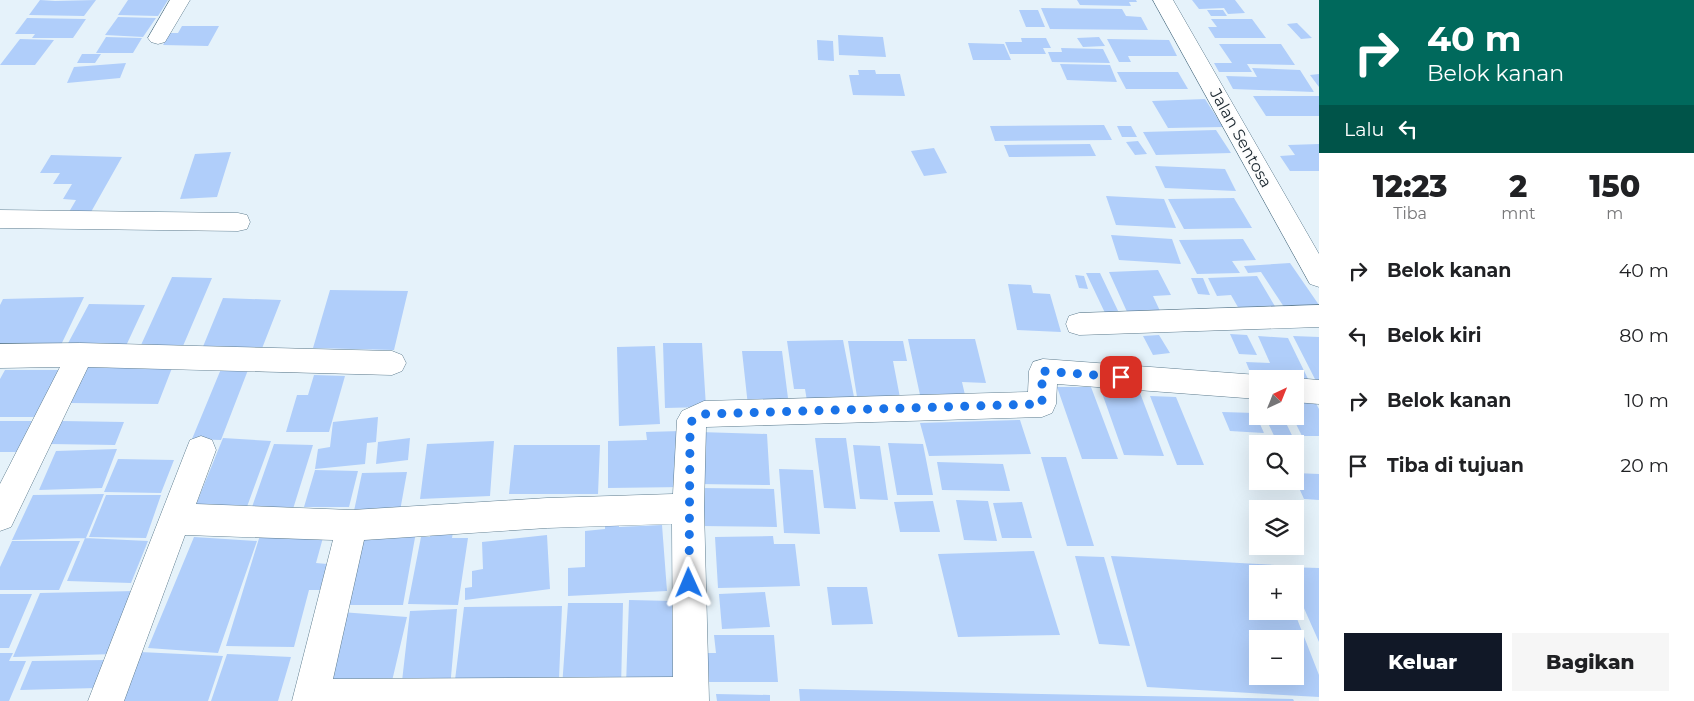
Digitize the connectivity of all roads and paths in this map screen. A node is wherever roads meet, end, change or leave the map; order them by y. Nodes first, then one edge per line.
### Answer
1 (180, 0) edge
2 (1163, 0) edge
3 (158, 38) dead end
4 (0, 219) edge
5 (238, 222) dead end
6 (1319, 277) edge
7 (1319, 316) edge
8 (1079, 324) dead end
9 (80, 355) junction
10 (0, 356) edge
11 (392, 363) dead end
12 (1249, 386) edge
13 (1304, 391) edge
14 (1319, 392) edge
15 (202, 450) dead end
16 (688, 508) junction
17 (0, 516) edge
18 (175, 520) junction
19 (352, 525) junction
20 (691, 698) edge
21 (310, 699) edge
22 (501, 699) edge
23 (106, 701) edge

1 - 3 street
2 - 6 street, Jalan Sentosa
4 - 5 street
7 - 8 street
9 - 10 street
9 - 11 street
9 - 17 street
12 - 16 street
13 - 14 street
15 - 18 street
16 - 19 street
16 - 20 street
18 - 19 street
18 - 23 street
19 - 21 street
20 - 22 street
21 - 22 street

